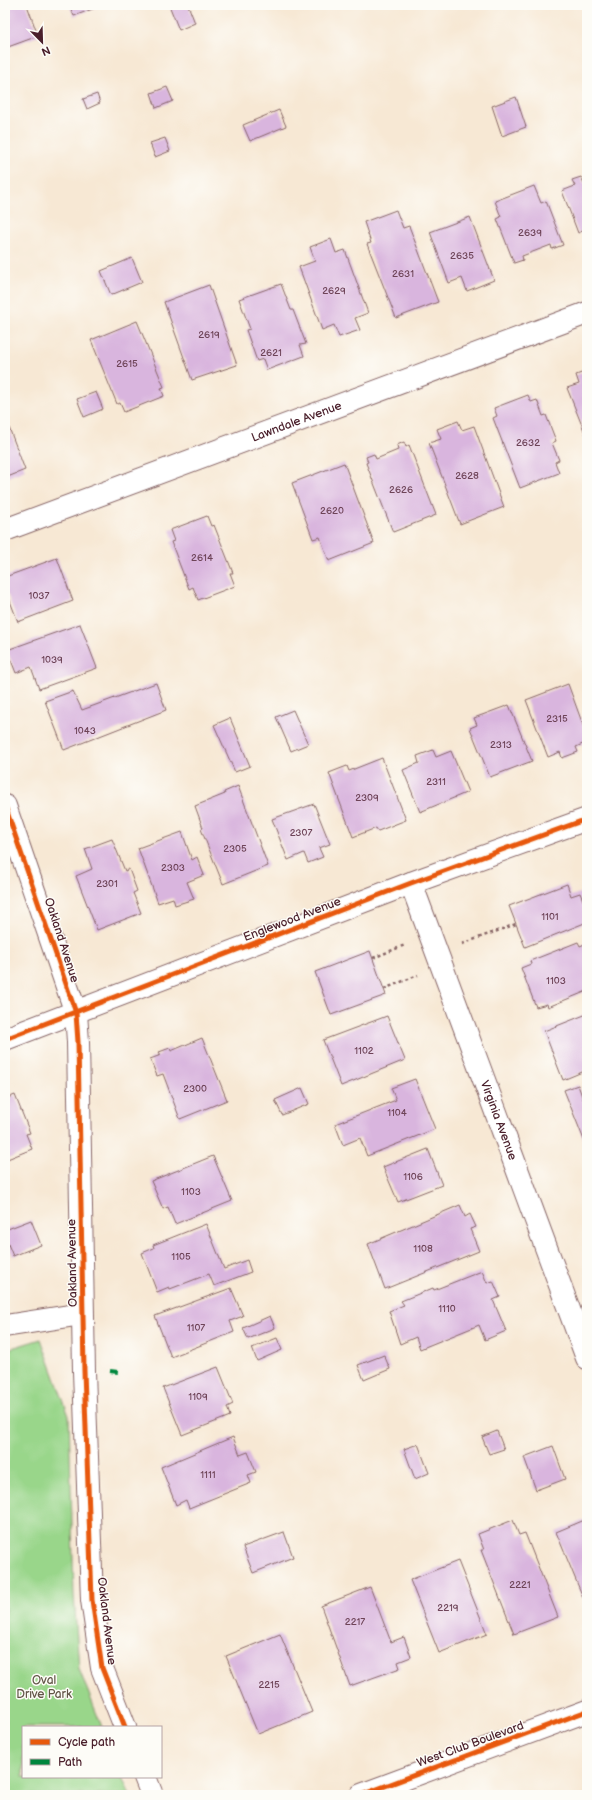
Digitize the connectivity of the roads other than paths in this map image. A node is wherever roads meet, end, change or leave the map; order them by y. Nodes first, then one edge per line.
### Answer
1 (587, 313) edge
2 (5, 530) edge
3 (5, 806) edge
4 (587, 819) edge
5 (411, 883) junction
6 (76, 1013) junction
7 (5, 1039) edge
8 (82, 1314) junction
9 (5, 1326) edge
10 (587, 1358) edge
11 (587, 1711) edge
12 (125, 1726) edge
13 (145, 1778) edge
14 (152, 1795) edge
15 (361, 1795) edge

1 - 2 street, Lawndale Avenue
3 - 6 street, Oakland Avenue
4 - 5 street, Englewood Avenue
5 - 6 street, Englewood Avenue
5 - 10 street, Virginia Avenue
6 - 7 street, Englewood Avenue
6 - 8 street, Oakland Avenue
8 - 9 street
8 - 12 street, Oakland Avenue
11 - 15 street, West Club Boulevard
13 - 14 street

